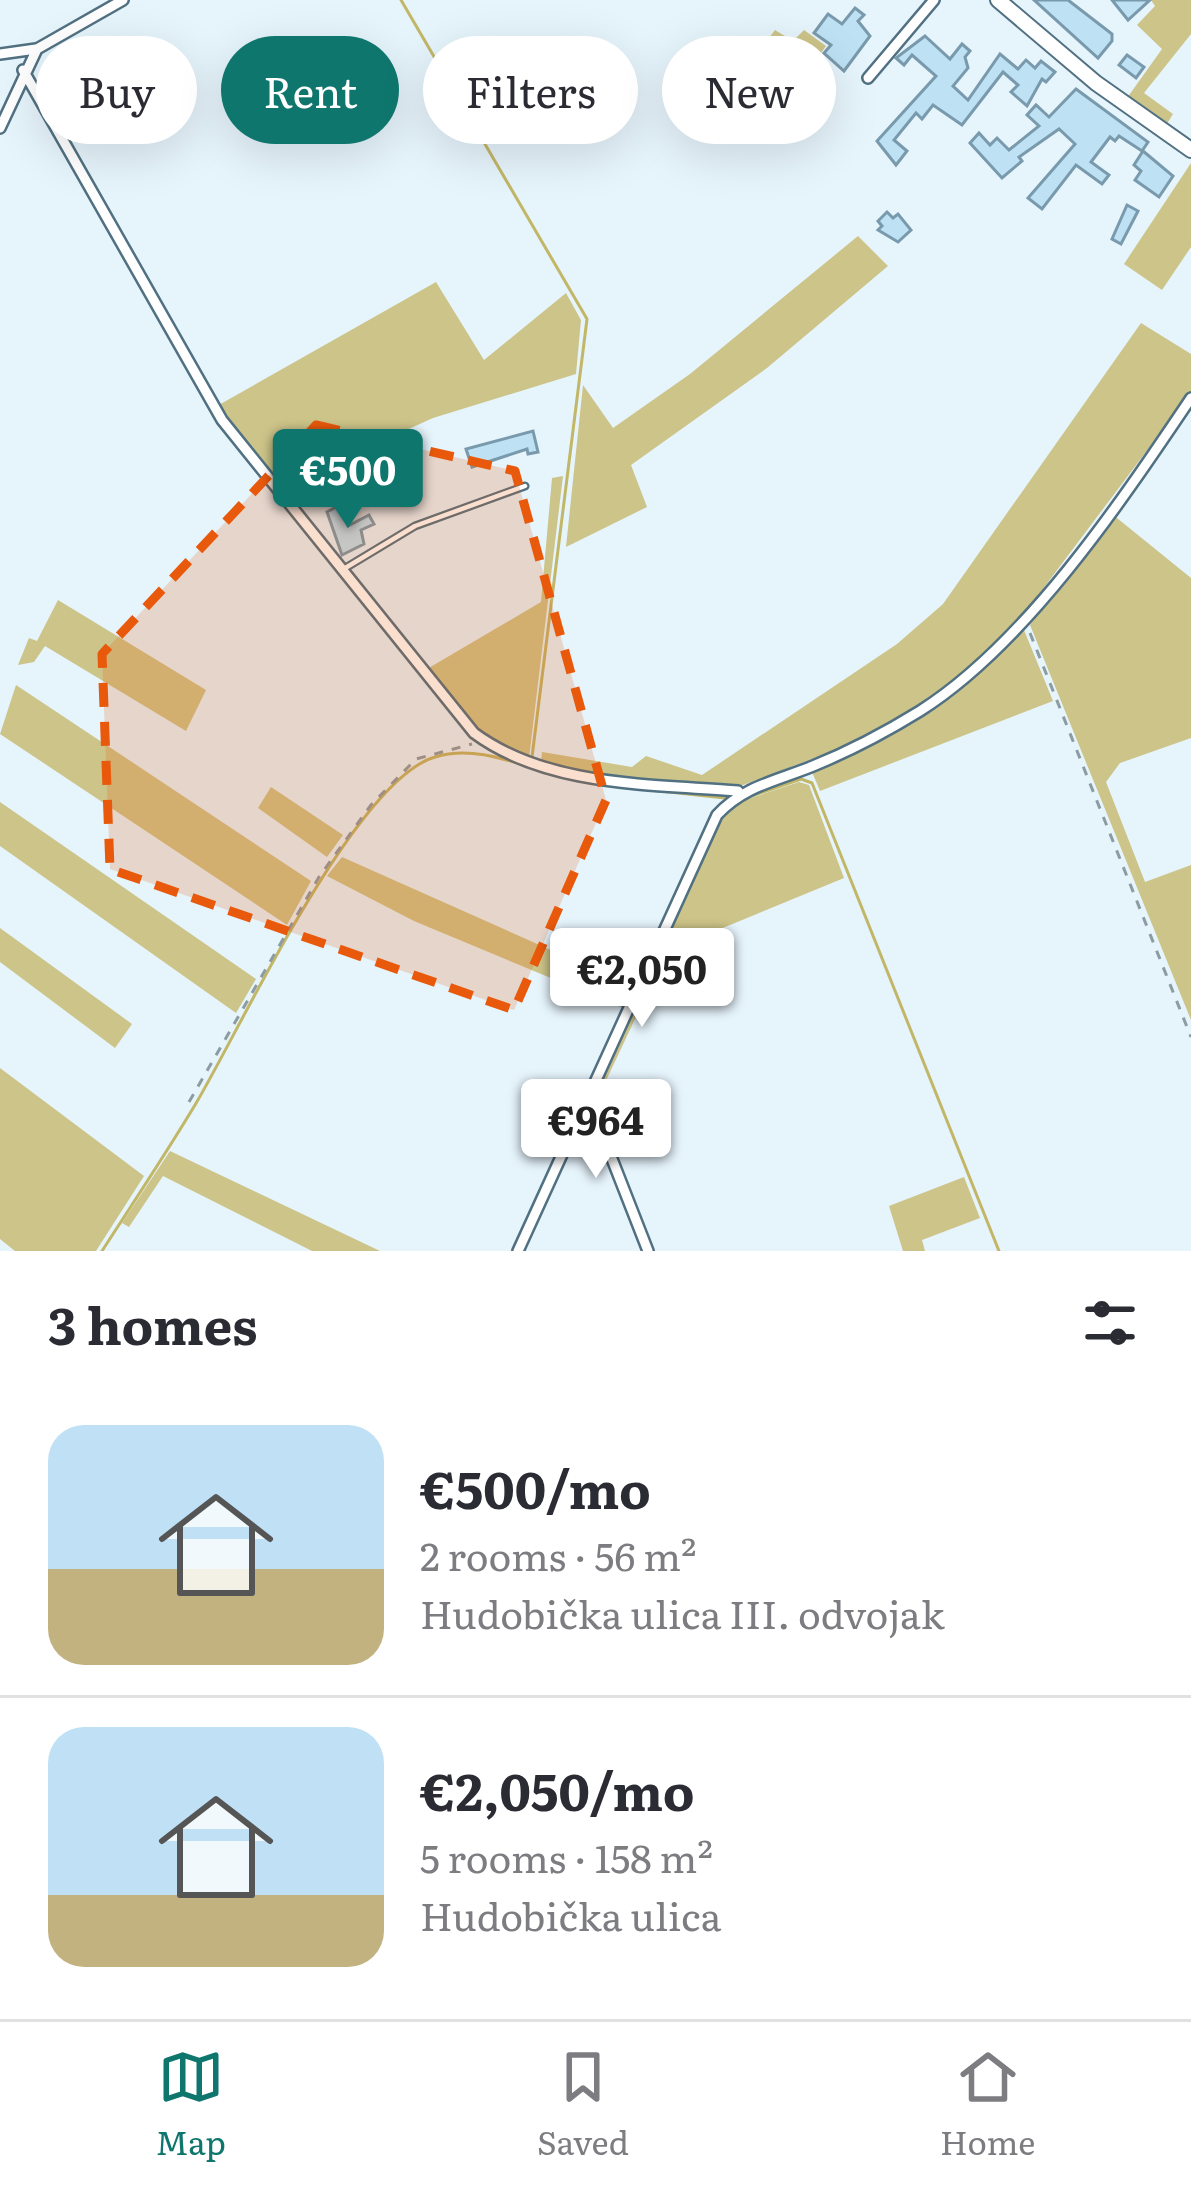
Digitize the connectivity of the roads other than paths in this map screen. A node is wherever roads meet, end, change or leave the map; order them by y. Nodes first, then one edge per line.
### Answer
1 (123, 0) edge
2 (934, 0) edge
3 (1003, 1) edge
4 (61, 36) edge
5 (36, 49) edge
6 (36, 52) edge
7 (0, 54) edge
8 (23, 70) junction
9 (868, 78) dead end
10 (0, 128) edge
11 (1191, 150) edge
12 (1191, 398) edge
13 (525, 486) dead end
14 (341, 570) junction
15 (738, 791) junction
16 (587, 1095) junction
17 (518, 1251) edge
18 (648, 1251) edge

1 - 4 street
2 - 9 street
3 - 11 main road
5 - 7 street
6 - 8 street
8 - 10 street
8 - 14 street
12 - 15 street
13 - 14 lane
14 - 15 street
15 - 16 street
16 - 17 street
16 - 18 street

